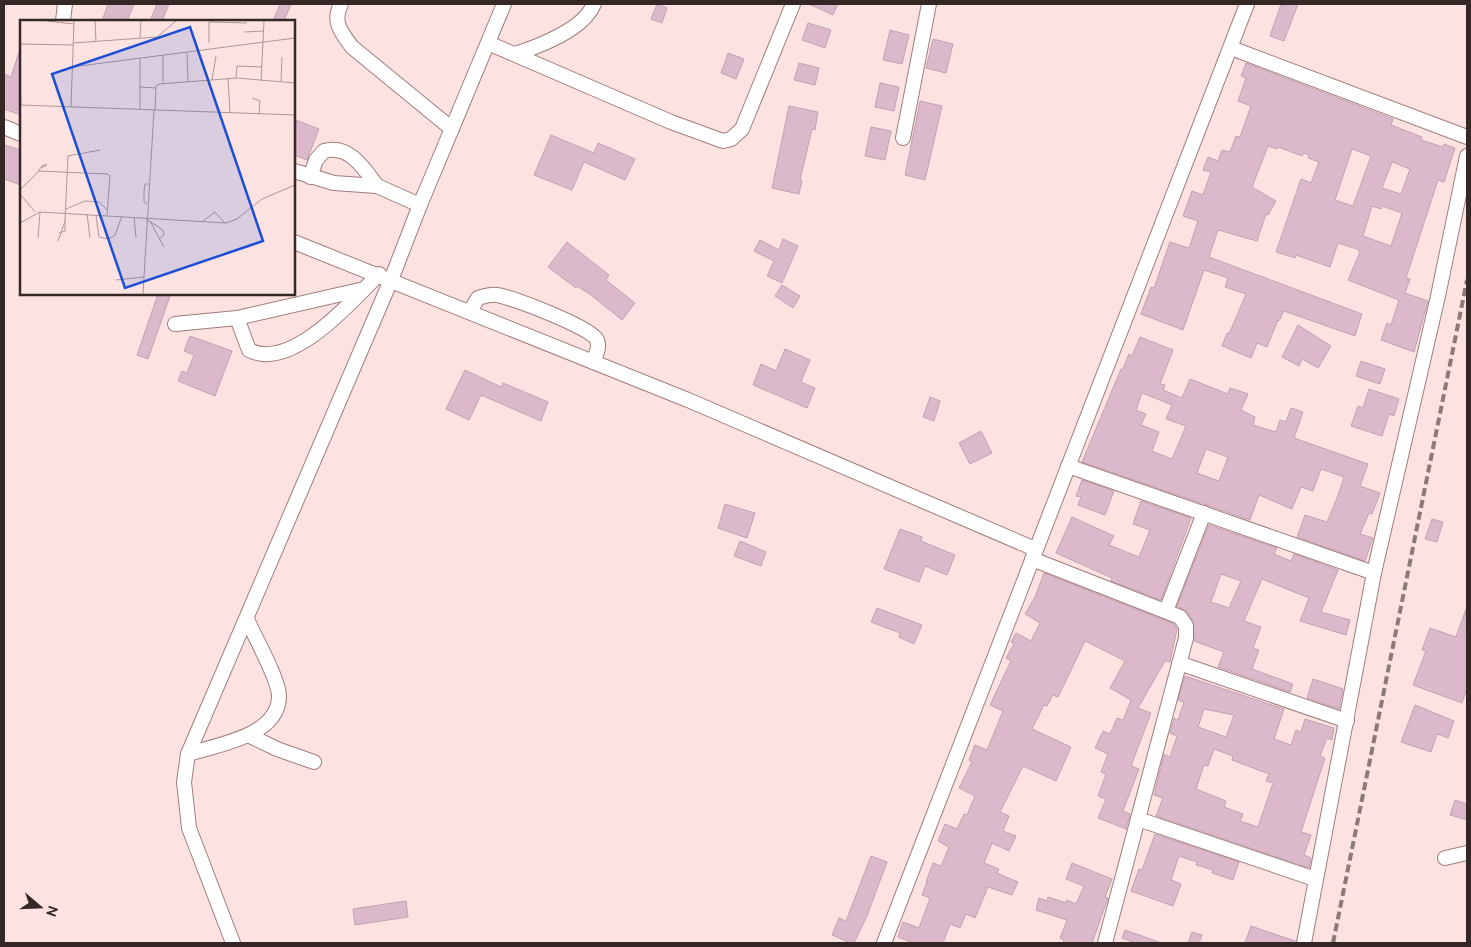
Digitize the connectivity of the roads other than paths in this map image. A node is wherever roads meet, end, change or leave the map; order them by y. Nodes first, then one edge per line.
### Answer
1 (65, 4) edge
2 (341, 4) edge
3 (504, 4) edge
4 (594, 4) edge
5 (793, 4) edge
6 (929, 4) edge
7 (1247, 4) edge
8 (63, 20) edge
9 (488, 43) junction
10 (1231, 48) junction
11 (515, 54) junction
12 (4, 127) edge
13 (452, 129) junction
14 (20, 134) edge
15 (1467, 137) edge
16 (903, 138) dead end
17 (1467, 156) edge
18 (295, 171) edge
19 (310, 177) junction
20 (377, 186) junction
21 (420, 205) junction
22 (295, 242) edge
23 (385, 277) junction
24 (364, 289) junction
25 (470, 311) junction
26 (237, 318) junction
27 (176, 324) dead end
28 (593, 362) junction
29 (1068, 466) junction
30 (1204, 513) junction
31 (1033, 554) junction
32 (1374, 573) junction
33 (1166, 611) junction
34 (247, 620) junction
35 (1179, 663) junction
36 (1346, 721) junction
37 (248, 735) junction
38 (188, 754) junction
39 (314, 762) dead end
40 (1138, 819) junction
41 (1467, 853) edge
42 (1445, 858) dead end
43 (1315, 879) junction
44 (233, 943) edge
45 (884, 943) edge
46 (1105, 943) edge
47 (1304, 943) edge

1 - 8 street
2 - 13 street
3 - 9 street
4 - 11 street
5 - 11 street
6 - 16 street
7 - 10 street
9 - 11 street
9 - 13 street
10 - 15 street
10 - 29 street
12 - 14 street
13 - 21 street
17 - 32 street
18 - 19 street
19 - 20 street
19 - 20 street
20 - 21 street
21 - 23 street
22 - 23 street
23 - 24 street
23 - 25 street
23 - 34 street
24 - 26 street
24 - 26 street
25 - 28 street
25 - 28 street
26 - 27 street
28 - 31 street
29 - 30 street
29 - 31 street
30 - 32 street
30 - 33 street
31 - 33 street
31 - 45 street
32 - 36 street
33 - 35 street
34 - 37 street
34 - 38 street
35 - 36 street
35 - 40 street
36 - 43 street
37 - 38 street
37 - 39 street
38 - 44 street
40 - 43 street
40 - 46 street
41 - 42 street
43 - 47 street

